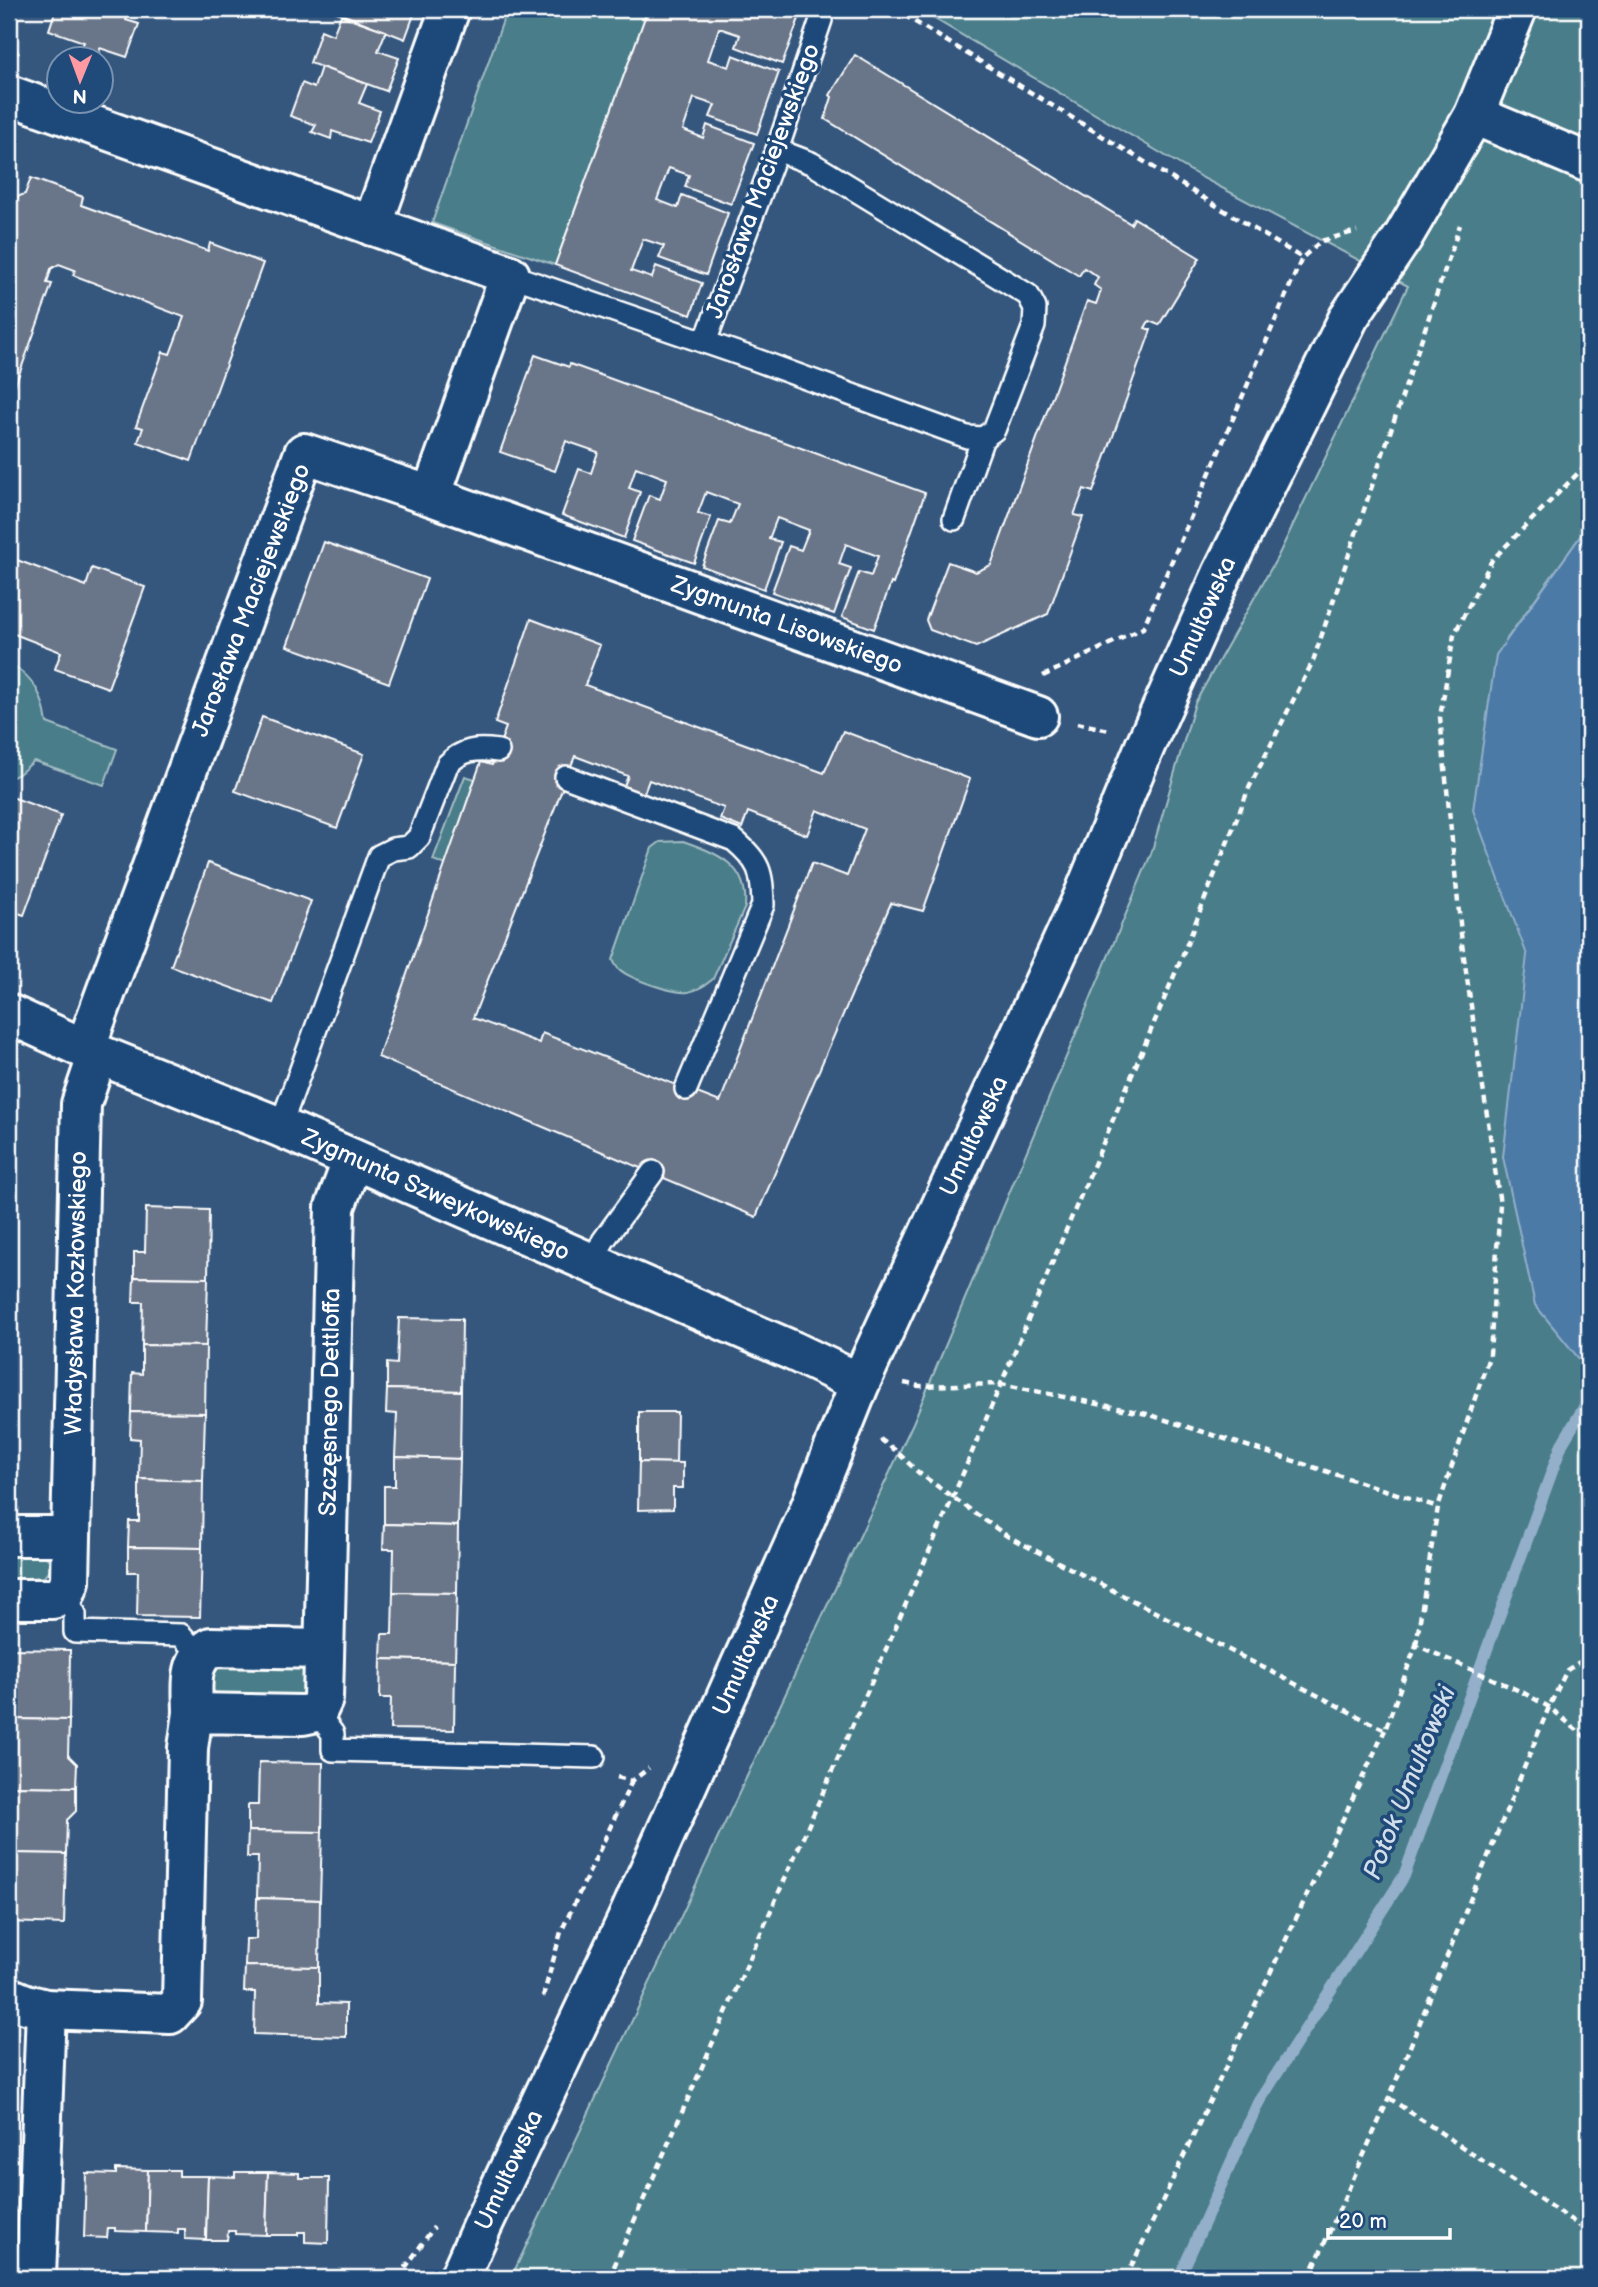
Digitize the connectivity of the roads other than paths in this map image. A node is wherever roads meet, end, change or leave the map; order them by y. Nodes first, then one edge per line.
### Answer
1 (450, 9) edge
2 (1517, 9) edge
3 (821, 20) dead end
4 (9, 95) edge
5 (1474, 115) junction
6 (777, 150) junction
7 (1589, 163) edge
8 (372, 226) junction
9 (510, 275) junction
10 (705, 342) junction
11 (982, 438) junction
12 (431, 496) junction
13 (954, 519) dead end
14 (1038, 716) road end
15 (498, 751) dead end
16 (566, 777) dead end
17 (9, 1014) edge
18 (92, 1051) junction
19 (686, 1089) dead end
20 (280, 1127) junction
21 (353, 1159) junction
22 (653, 1172) dead end
23 (592, 1264) junction
24 (860, 1383) junction
25 (9, 1536) edge
26 (70, 1536) junction
27 (65, 1594) junction
28 (9, 1599) edge
29 (324, 1649) junction
30 (199, 1655) junction
31 (317, 1712) junction
32 (193, 1713) junction
33 (594, 1758) dead end
34 (9, 1997) edge
35 (46, 2009) junction
36 (36, 2278) edge
37 (459, 2278) edge

1 - 8 street
2 - 5 street, Umultowska
3 - 6 lane, Jarosława Maciejewskiego
4 - 8 street
5 - 7 street
5 - 24 street, Umultowska
6 - 10 lane, Jarosława Maciejewskiego
6 - 11 lane
8 - 9 street
9 - 10 lane
9 - 12 street
10 - 11 lane
11 - 13 lane
12 - 14 street, Zygmunta Lisowskiego
12 - 18 street, Jarosława Maciejewskiego
15 - 20 lane
16 - 19 lane
17 - 18 street, Zygmunta Szweykowskiego
18 - 20 street, Zygmunta Szweykowskiego
18 - 26 street, Władysława Kozłowskiego
20 - 21 street, Zygmunta Szweykowskiego
21 - 23 street, Zygmunta Szweykowskiego
21 - 29 street, Szczęsnego Dettloffa
22 - 23 lane
23 - 24 street, Zygmunta Szweykowskiego
24 - 37 street, Umultowska
25 - 26 street
26 - 27 street, Władysława Kozłowskiego
27 - 28 street
27 - 30 lane
29 - 30 street
29 - 31 street, Szczęsnego Dettloffa
30 - 32 street
31 - 32 street
31 - 33 lane
32 - 35 street
34 - 35 street
35 - 36 street

